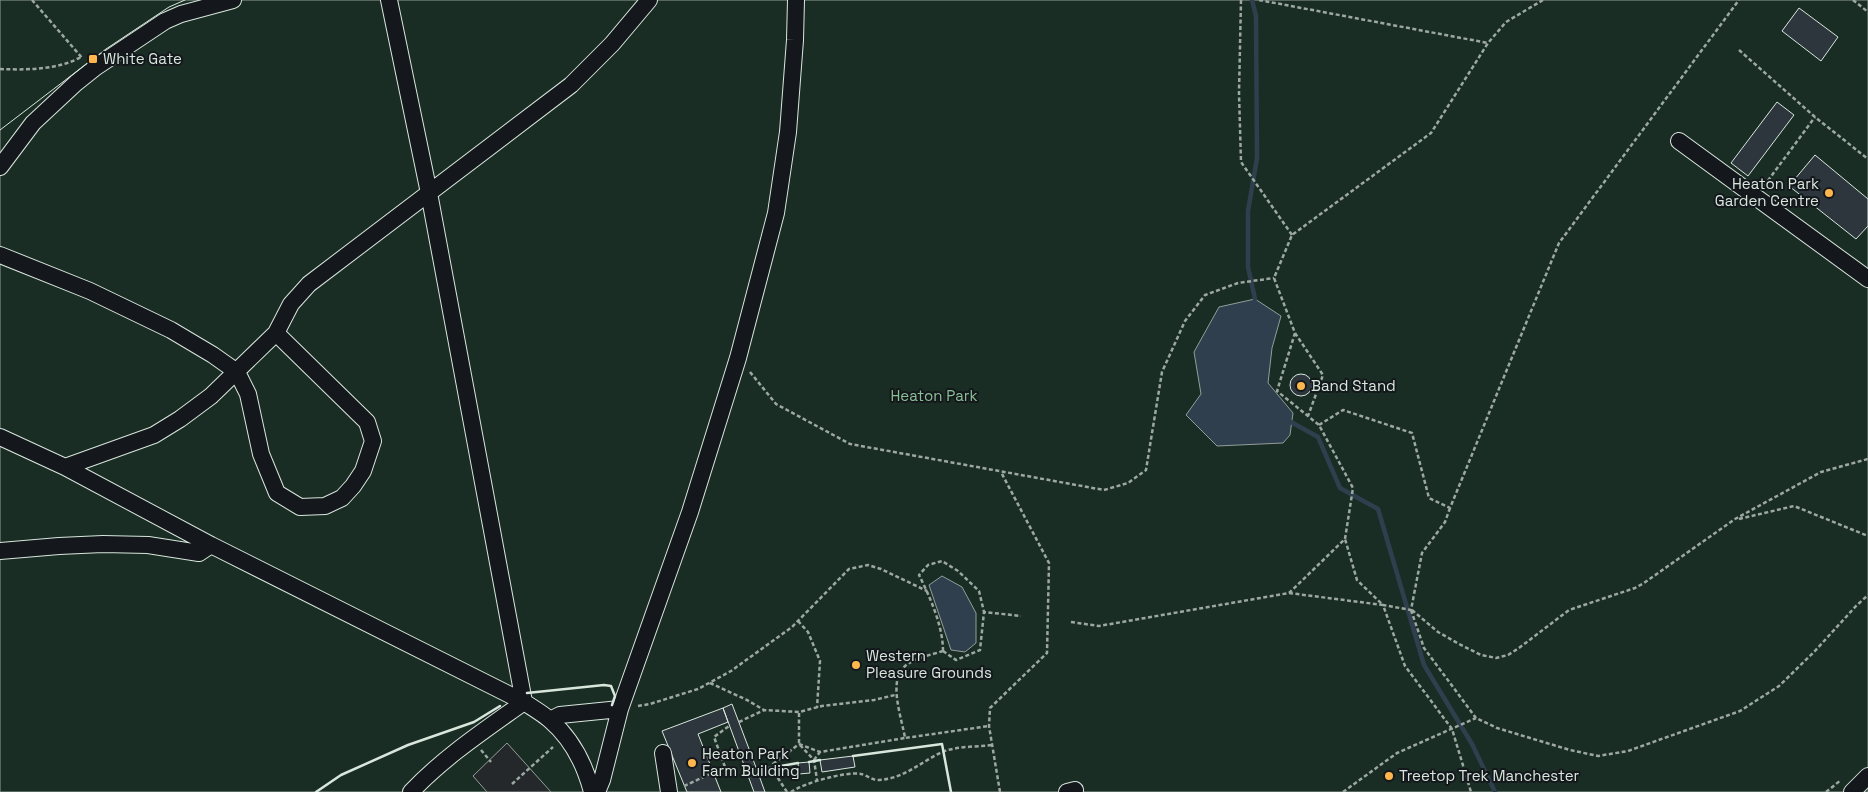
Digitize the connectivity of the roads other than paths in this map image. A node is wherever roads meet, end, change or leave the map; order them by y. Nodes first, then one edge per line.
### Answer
1 (233, 0) edge
2 (390, 0) edge
3 (649, 0) edge
4 (796, 0) edge
5 (1679, 141) dead end
6 (0, 167) edge
7 (429, 192) junction
8 (0, 256) edge
9 (1868, 279) edge
10 (276, 333) junction
11 (236, 372) junction
12 (0, 437) edge
13 (65, 467) junction
14 (211, 545) junction
15 (0, 552) edge
16 (524, 702) junction
17 (620, 709) junction
18 (550, 720) junction
19 (663, 753) dead end
20 (1868, 776) edge
21 (675, 790) edge
22 (411, 792) edge
23 (592, 792) edge
24 (597, 792) edge
25 (1852, 792) edge

1 - 6 lane
2 - 7 lane
3 - 7 lane
4 - 17 lane
5 - 9 lane
7 - 10 lane
7 - 16 lane
8 - 11 lane
10 - 11 lane
10 - 11 lane
11 - 13 lane
12 - 13 lane
13 - 14 lane
14 - 15 lane
14 - 16 lane
16 - 18 lane
16 - 22 lane
17 - 18 lane
17 - 24 lane
18 - 23 lane
19 - 21 lane
20 - 25 lane

